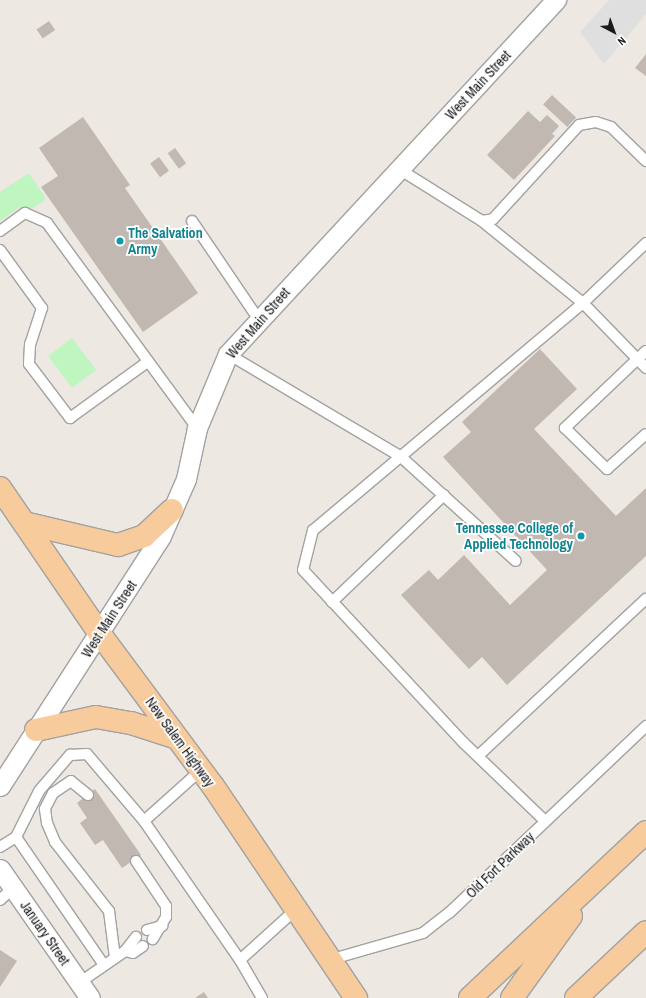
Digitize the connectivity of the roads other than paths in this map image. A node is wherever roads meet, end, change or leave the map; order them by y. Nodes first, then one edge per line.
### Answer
1 (556, 0) edge
2 (646, 161) edge
3 (399, 169) junction
4 (192, 221) dead end
5 (482, 221) junction
6 (0, 231) edge
7 (646, 243) edge
8 (0, 250) edge
9 (583, 303) junction
10 (259, 320) junction
11 (646, 352) edge
12 (228, 354) junction
13 (639, 360) junction
14 (146, 363) junction
15 (646, 368) edge
16 (197, 428) junction
17 (646, 434) edge
18 (400, 456) junction
19 (0, 488) edge
20 (444, 496) junction
21 (172, 510) junction
22 (24, 523) junction
23 (516, 561) dead end
24 (646, 599) edge
25 (332, 602) junction
26 (100, 634) junction
27 (646, 726) edge
28 (36, 730) junction
29 (177, 738) junction
30 (478, 756) junction
31 (201, 770) junction
32 (0, 786) edge
33 (88, 795) dead end
34 (144, 821) junction
35 (545, 821) junction
36 (646, 832) edge
37 (16, 838) junction
38 (0, 848) edge
39 (136, 861) dead end
40 (0, 869) edge
41 (603, 874) junction
42 (7, 894) edge
43 (294, 911) junction
44 (646, 932) edge
45 (150, 935) dead end
46 (136, 938) dead end
47 (143, 946) dead end
48 (125, 951) junction
49 (115, 958) junction
50 (240, 960) junction
51 (329, 960) junction
52 (104, 966) junction
53 (84, 991) edge
54 (262, 998) edge
55 (356, 998) edge
56 (470, 998) edge
57 (512, 998) edge
58 (576, 998) edge

1 - 3 street, West Main Street
2 - 5 lane
3 - 5 lane
3 - 10 street, West Main Street
4 - 10 lane
5 - 9 lane
6 - 14 lane
7 - 9 lane
8 - 14 lane
9 - 13 lane
9 - 18 lane
10 - 12 street, West Main Street
11 - 13 lane
12 - 16 street, West Main Street
12 - 18 lane
13 - 15 lane
13 - 17 lane
14 - 16 lane
16 - 21 street, West Main Street
18 - 20 lane
18 - 25 lane
19 - 22 main road, New Salem Highway
20 - 23 lane
20 - 25 lane
21 - 22 main road
21 - 26 street, West Main Street
22 - 26 main road, New Salem Highway
24 - 30 lane
25 - 30 lane
26 - 28 street, West Main Street
26 - 29 main road, New Salem Highway
27 - 35 lane, Old Fort Parkway
28 - 29 main road
28 - 32 street, West Main Street
29 - 31 main road, New Salem Highway
30 - 35 lane
31 - 34 lane
31 - 43 main road, New Salem Highway
33 - 49 lane
34 - 37 lane
34 - 50 lane
35 - 51 lane, Old Fort Parkway
36 - 41 main road
37 - 38 lane
37 - 52 lane
39 - 45 lane
40 - 42 street, January Street
41 - 56 main road
41 - 57 main road
42 - 53 street, January Street
43 - 50 lane
43 - 51 main road, New Salem Highway
44 - 58 main road
46 - 48 lane
47 - 48 lane
48 - 49 lane
49 - 52 lane
50 - 54 lane
51 - 55 main road, New Salem Highway
52 - 53 lane

